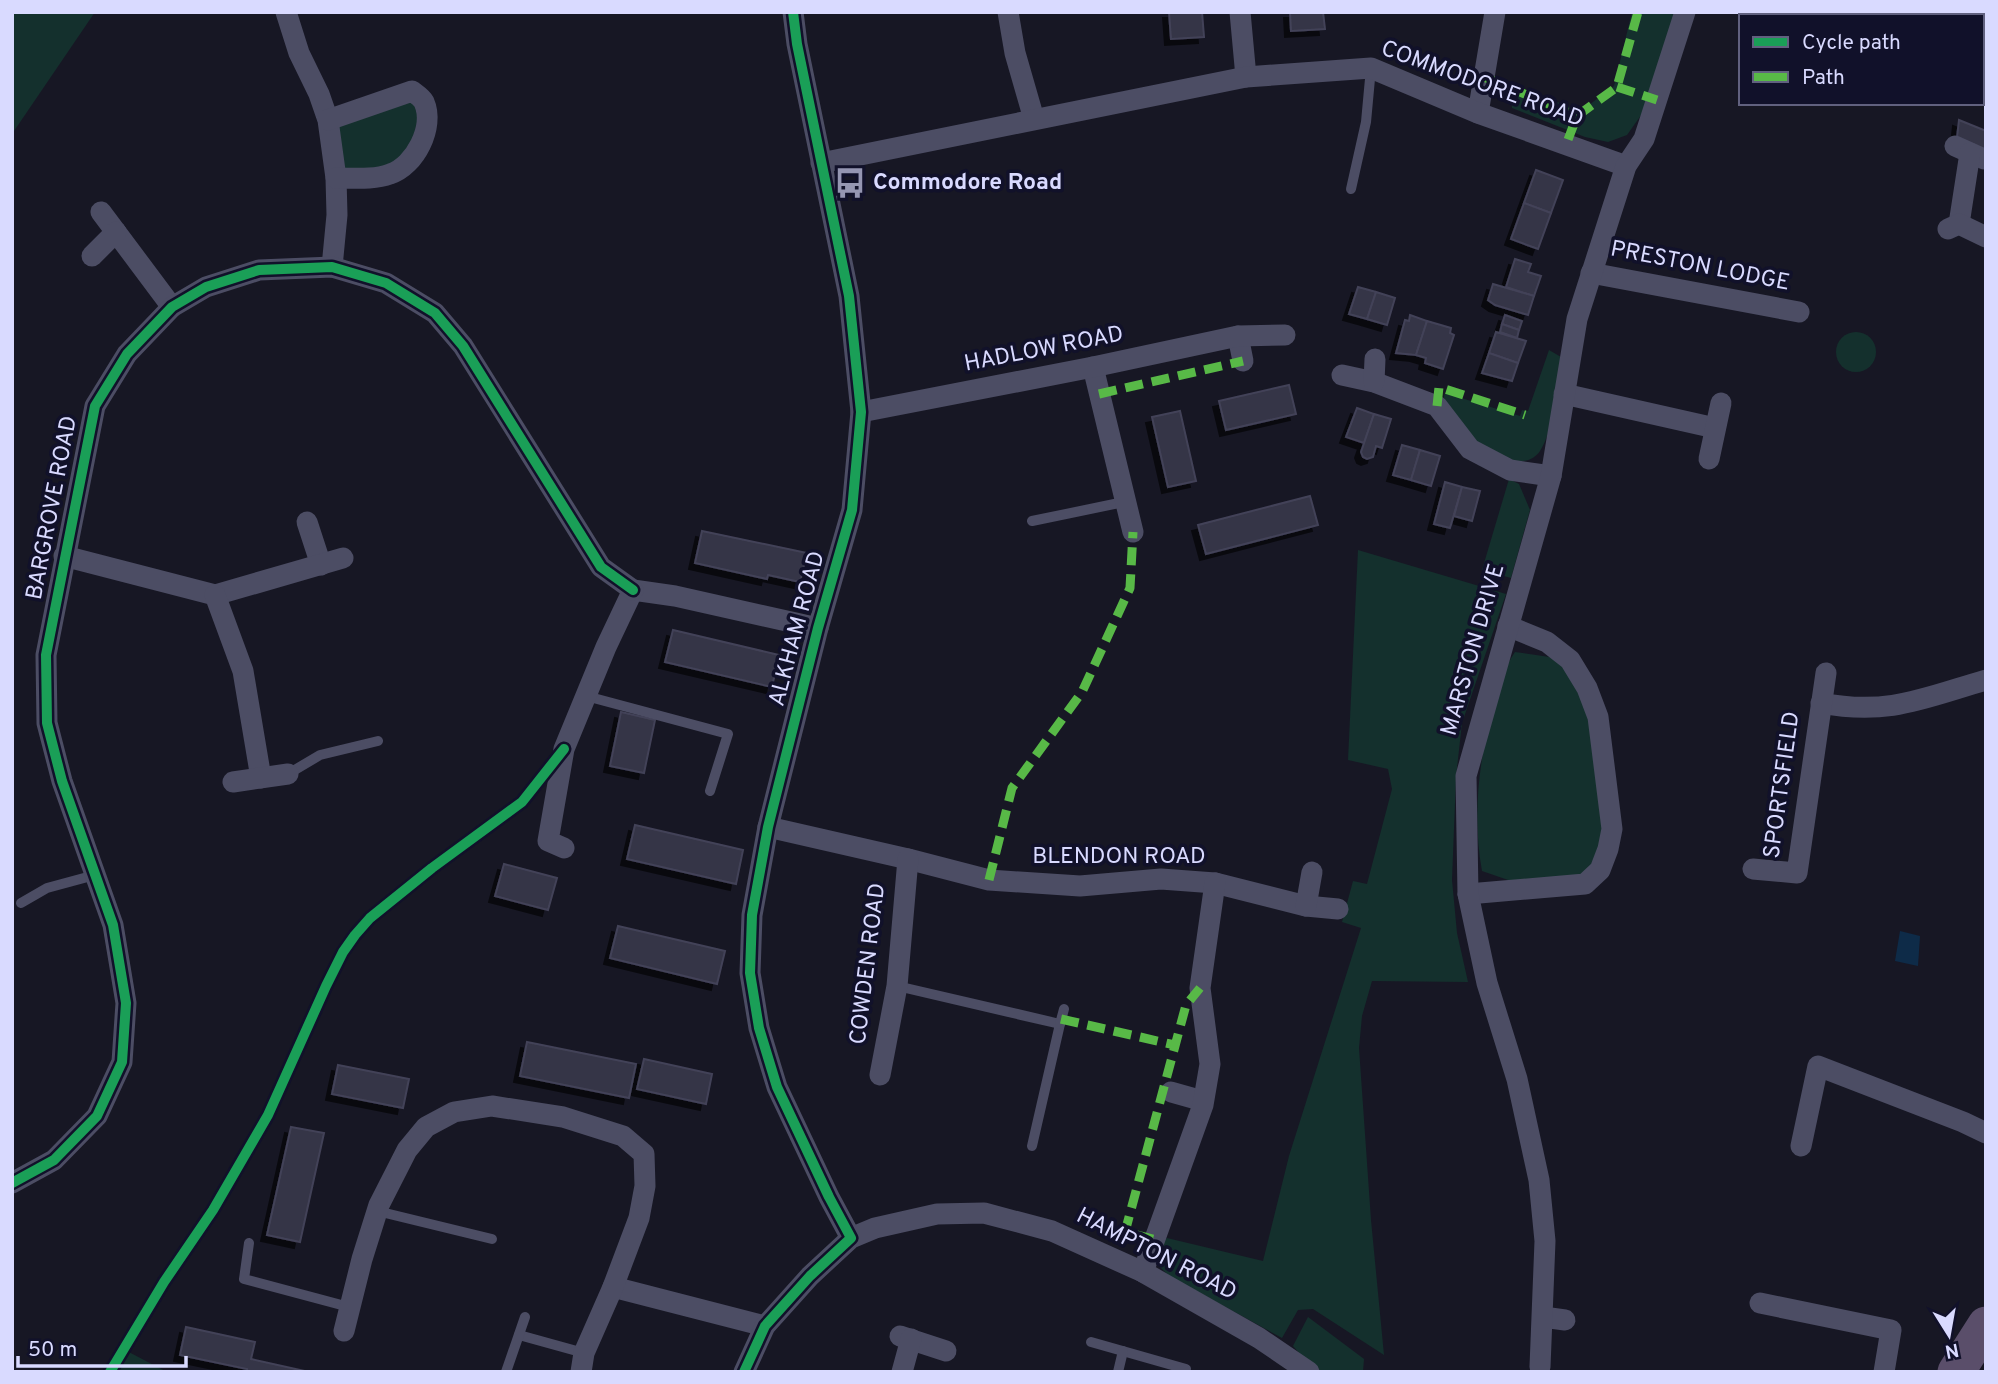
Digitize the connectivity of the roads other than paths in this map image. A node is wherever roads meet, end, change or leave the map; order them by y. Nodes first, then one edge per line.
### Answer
1 (286, 12) edge
2 (793, 12) edge
3 (1008, 12) edge
4 (1240, 12) edge
5 (1495, 12) edge
6 (1685, 12) edge
7 (1371, 68) junction
8 (1246, 78) junction
9 (1478, 113) junction
10 (1034, 119) junction
11 (328, 120) junction
12 (1970, 153) edge
13 (821, 163) junction
14 (1626, 166) junction
15 (336, 178) junction
16 (1351, 189) dead end
17 (101, 212) dead end
18 (116, 232) junction
19 (1986, 237) edge
20 (92, 256) dead end
21 (332, 267) junction
22 (1591, 273) junction
23 (172, 307) junction
24 (1799, 312) dead end
25 (1285, 335) dead end
26 (1238, 336) junction
27 (1375, 359) dead end
28 (1243, 361) dead end
29 (1093, 367) junction
30 (1342, 375) dead end
31 (1374, 382) junction
32 (1564, 394) junction
33 (1720, 403) dead end
34 (860, 412) junction
35 (1715, 428) junction
36 (1709, 459) dead end
37 (1551, 476) junction
38 (1124, 502) junction
39 (1032, 521) dead end
40 (307, 522) dead end
41 (1133, 532) dead end
42 (64, 556) junction
43 (343, 558) dead end
44 (321, 565) junction
45 (633, 590) junction
46 (215, 595) junction
47 (1508, 626) junction
48 (818, 628) junction
49 (1826, 673) dead end
50 (1986, 680) edge
51 (586, 696) junction
52 (1821, 702) junction
53 (377, 741) dead end
54 (288, 774) joint
55 (261, 778) junction
56 (233, 782) dead end
57 (710, 791) dead end
58 (768, 827) junction
59 (564, 848) dead end
60 (908, 859) junction
61 (1753, 869) dead end
62 (1312, 872) dead end
63 (95, 875) junction
64 (1215, 883) junction
65 (1468, 894) junction
66 (21, 903) dead end
67 (1306, 906) junction
68 (1338, 909) dead end
69 (898, 986) junction
70 (1064, 1009) dead end
71 (1060, 1024) junction
72 (880, 1075) dead end
73 (1171, 1092) dead end
74 (1203, 1101) junction
75 (1986, 1133) edge
76 (1032, 1146) dead end
77 (1801, 1146) dead end
78 (12, 1183) edge
79 (377, 1212) junction
80 (851, 1238) junction
81 (492, 1240) dead end
82 (249, 1243) dead end
83 (1143, 1272) junction
84 (613, 1287) junction
85 (1760, 1303) dead end
86 (349, 1307) junction
87 (525, 1317) dead end
88 (1543, 1317) junction
89 (1565, 1320) dead end
90 (1986, 1325) edge
91 (765, 1326) junction
92 (344, 1331) dead end
93 (520, 1335) junction
94 (1091, 1342) dead end
95 (946, 1351) dead end
96 (1123, 1351) junction
97 (582, 1362) edge
98 (1540, 1367) dead end
99 (1186, 1368) dead end
100 (1306, 1369) edge
101 (506, 1372) edge
102 (744, 1372) edge
103 (902, 1372) edge
104 (1118, 1372) edge
105 (1884, 1372) edge
106 (1956, 1372) edge

1 - 11 street
2 - 13 street, ALKHAM ROAD
3 - 10 street
4 - 8 street
5 - 9 street
6 - 14 street, MARSTON DRIVE
7 - 8 street, COMMODORE ROAD
7 - 9 street, COMMODORE ROAD
7 - 16 lane
8 - 10 street, COMMODORE ROAD
9 - 14 street, COMMODORE ROAD
10 - 13 street, COMMODORE ROAD
11 - 15 street
11 - 15 street
12 - 19 street
13 - 34 street, ALKHAM ROAD
14 - 22 street, MARSTON DRIVE
15 - 21 street
17 - 18 street
18 - 20 street
18 - 23 street
21 - 23 street, BARGROVE ROAD
21 - 45 street, BARGROVE ROAD
22 - 24 street, PRESTON LODGE
22 - 32 street, MARSTON DRIVE
23 - 42 street, BARGROVE ROAD
25 - 26 street, HADLOW ROAD
26 - 28 street
26 - 29 street, HADLOW ROAD
27 - 31 street
29 - 34 street, HADLOW ROAD
29 - 38 street
30 - 31 street
31 - 37 street
32 - 35 street
32 - 37 street, MARSTON DRIVE
33 - 35 street
34 - 48 street, ALKHAM ROAD
35 - 36 street
37 - 47 street, MARSTON DRIVE
38 - 39 lane
38 - 41 street
40 - 44 street
42 - 46 street
42 - 63 street, BARGROVE ROAD
43 - 44 street
44 - 46 street
45 - 48 street
45 - 51 street
46 - 55 street
47 - 65 street, MARSTON DRIVE
47 - 65 street
48 - 58 street, ALKHAM ROAD
49 - 52 street, SPORTSFIELD
50 - 52 street, SPORTSFIELD
51 - 57 lane
51 - 59 street
52 - 61 street, SPORTSFIELD
53 - 54 lane
54 - 55 street
55 - 56 street
58 - 60 street, BLENDON ROAD
58 - 80 street, ALKHAM ROAD
60 - 64 street, BLENDON ROAD
60 - 69 street, COWDEN ROAD
62 - 67 street
63 - 66 lane
63 - 78 street, BARGROVE ROAD
64 - 67 street, BLENDON ROAD
64 - 74 street
65 - 88 street, MARSTON DRIVE
67 - 68 street, BLENDON ROAD
69 - 71 lane
69 - 72 street, COWDEN ROAD
70 - 71 lane
71 - 76 lane
73 - 74 street
74 - 83 street
75 - 77 street
79 - 81 lane
79 - 84 street
79 - 86 street
80 - 83 street, HAMPTON ROAD
80 - 91 street, HAMPTON ROAD
82 - 86 lane
83 - 100 street, HAMPTON ROAD
84 - 91 street
84 - 97 street
85 - 105 street
86 - 92 street
87 - 93 lane
88 - 89 street
88 - 98 street, MARSTON DRIVE
90 - 106 highway
91 - 102 street, HAMPTON ROAD
93 - 97 lane
93 - 101 lane
94 - 96 lane
95 - 103 street
96 - 99 lane
96 - 104 lane

